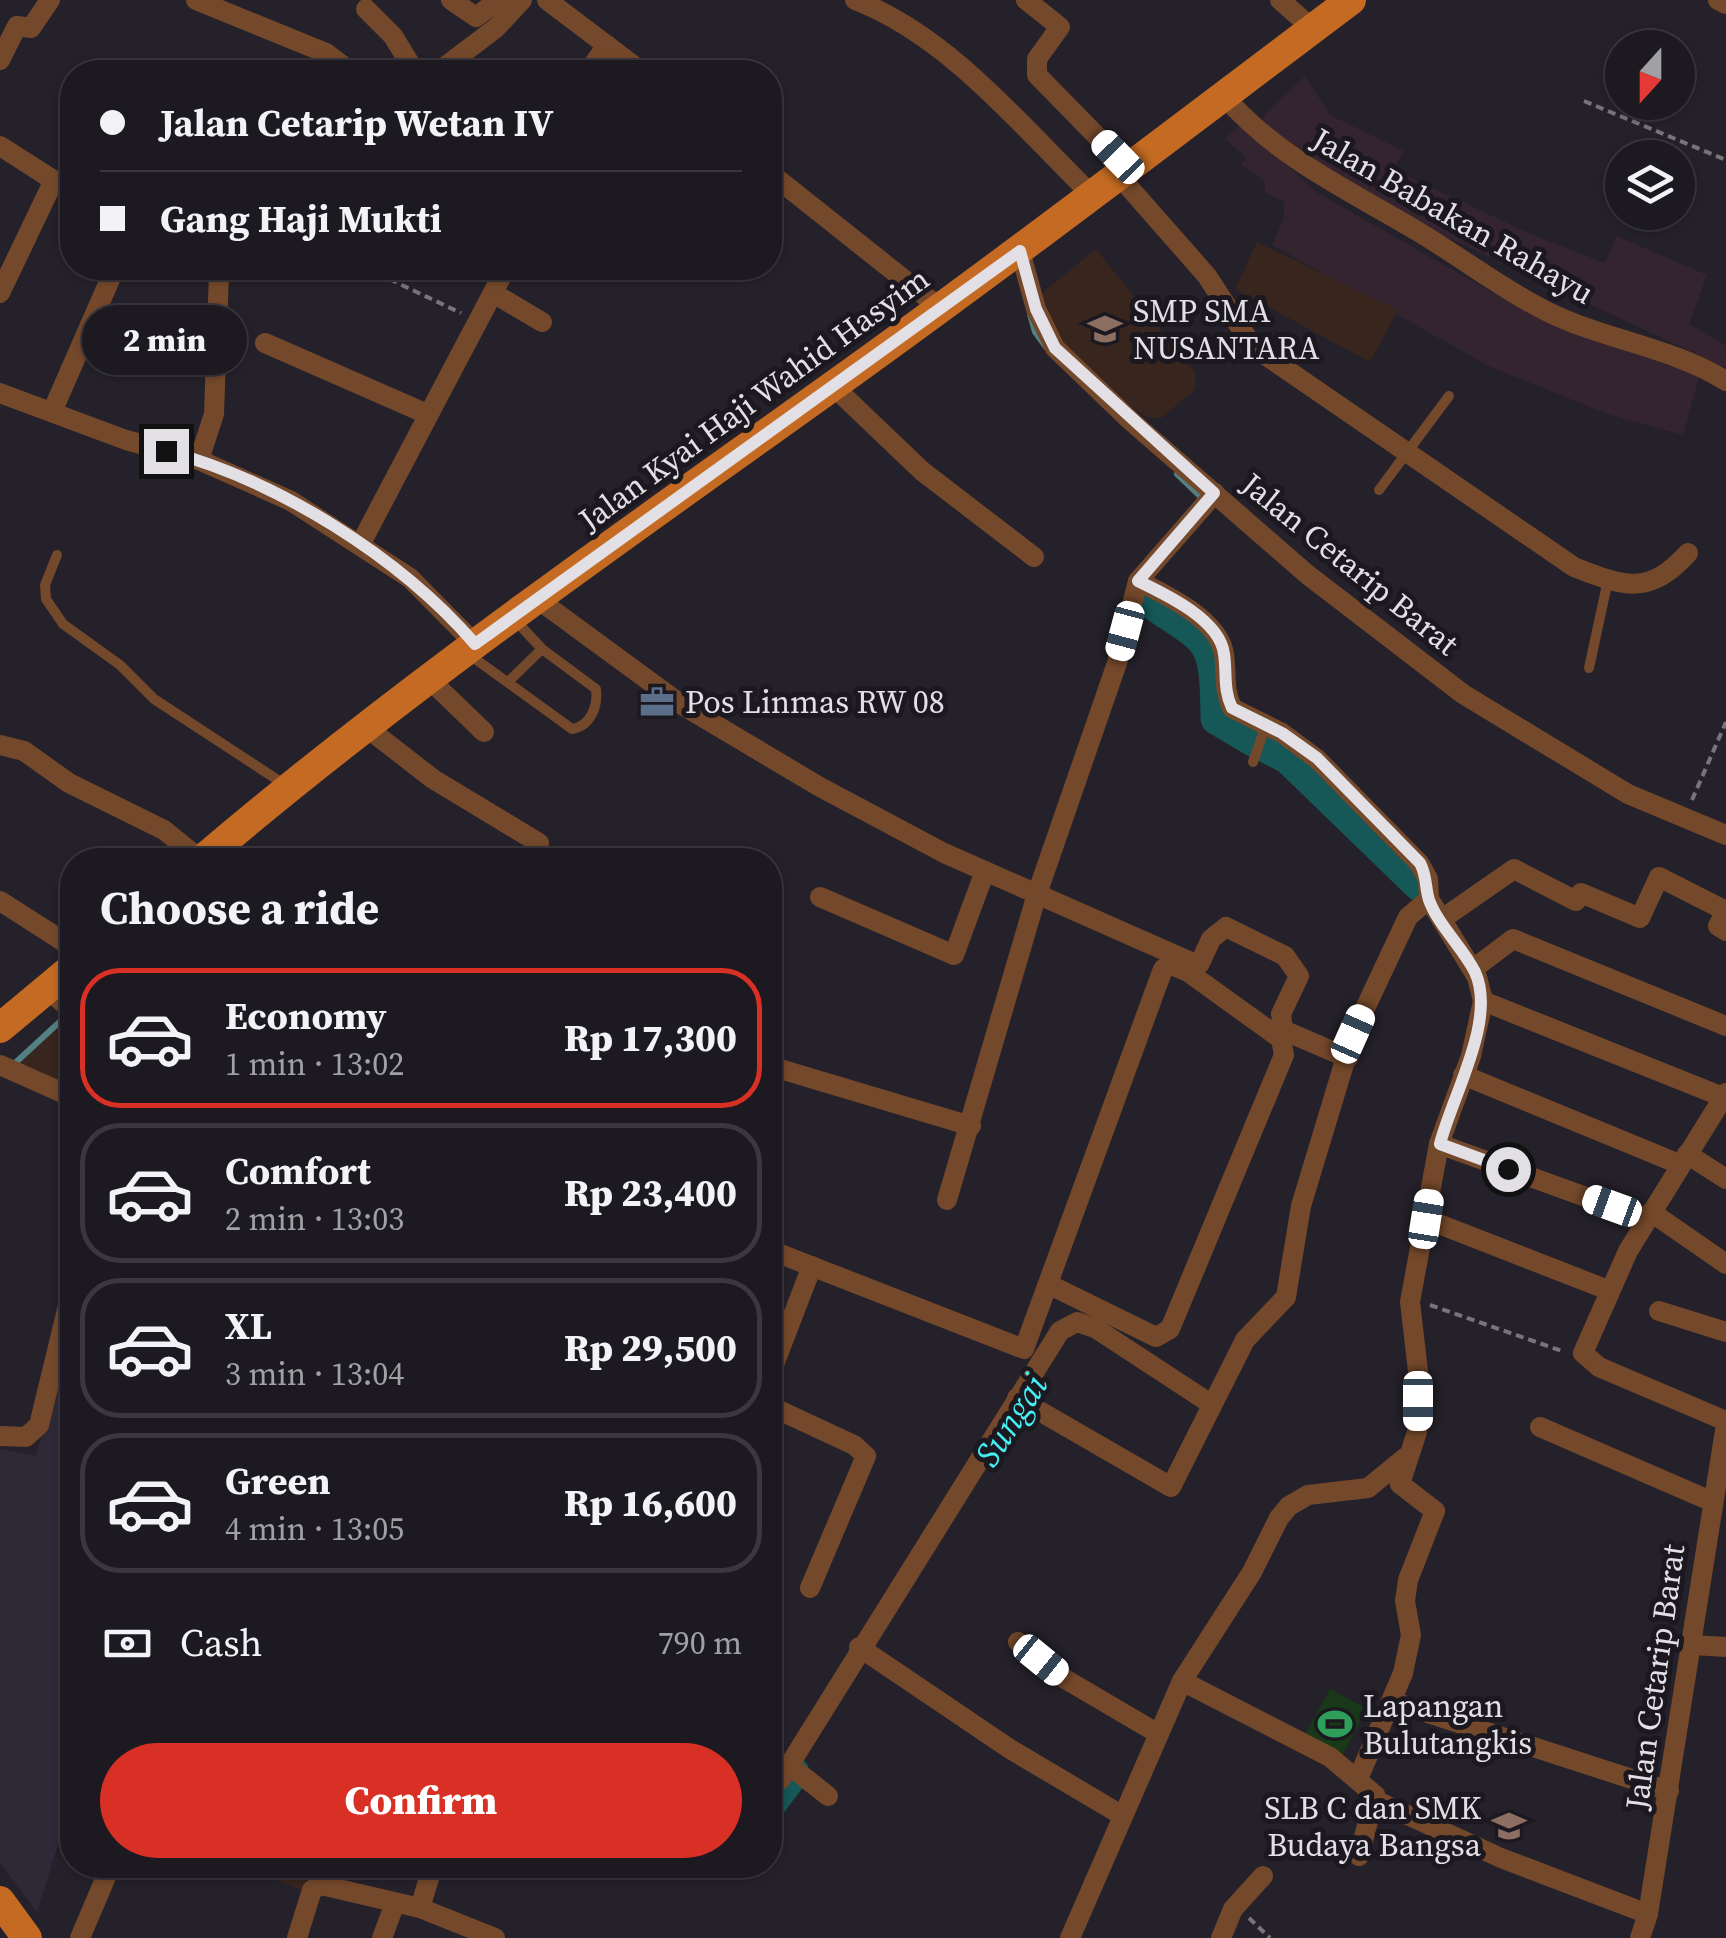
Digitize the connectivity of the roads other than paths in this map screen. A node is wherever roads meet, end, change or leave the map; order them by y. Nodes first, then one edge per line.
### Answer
1 (50, 0) edge
2 (196, 0) edge
3 (451, 0) edge
4 (498, 0) edge
5 (522, 0) edge
6 (546, 0) edge
7 (855, 0) edge
8 (1026, 0) edge
9 (1280, 0) edge
10 (1351, 0) edge
11 (1718, 0) edge
12 (1726, 4) edge
13 (366, 9) dead end
14 (1313, 29) junction
15 (607, 45) junction
16 (0, 60) edge
17 (336, 60) edge
18 (408, 60) edge
19 (454, 60) edge
20 (596, 60) edge
21 (626, 60) edge
22 (1224, 96) junction
23 (0, 146) edge
24 (1125, 173) junction
25 (54, 180) junction
26 (782, 182) edge
27 (60, 184) edge
28 (1093, 196) junction
29 (1020, 251) junction
30 (110, 280) edge
31 (218, 280) edge
32 (500, 280) edge
33 (494, 292) junction
34 (0, 293) edge
35 (940, 308) junction
36 (542, 322) dead end
37 (89, 327) junction
38 (265, 342) dead end
39 (216, 365) junction
40 (1726, 380) edge
41 (833, 386) junction
42 (0, 392) edge
43 (1449, 396) dead end
44 (52, 412) junction
45 (427, 414) junction
46 (1408, 454) junction
47 (199, 460) junction
48 (1380, 490) dead end
49 (1214, 493) junction
50 (360, 546) junction
51 (1688, 553) dead end
52 (57, 556) dead end
53 (1034, 557) dead end
54 (1608, 580) junction
55 (1138, 581) junction
56 (524, 607) junction
57 (470, 648) junction
58 (542, 649) junction
59 (1589, 668) dead end
60 (430, 679) junction
61 (509, 681) junction
62 (366, 728) junction
63 (1266, 728) junction
64 (484, 732) dead end
65 (0, 744) edge
66 (1253, 762) dead end
67 (288, 786) junction
68 (1726, 836) edge
69 (540, 843) dead end
70 (186, 848) edge
71 (215, 848) edge
72 (985, 872) junction
73 (1037, 894) junction
74 (820, 897) dead end
75 (1429, 899) junction
76 (0, 902) edge
77 (1442, 918) junction
78 (1726, 931) edge
79 (60, 945) edge
80 (60, 969) edge
81 (1473, 969) junction
82 (43, 993) junction
83 (1483, 1001) junction
84 (60, 1007) edge
85 (1726, 1026) edge
86 (0, 1028) edge
87 (1348, 1058) junction
88 (0, 1066) edge
89 (782, 1070) edge
90 (1464, 1075) junction
91 (60, 1092) edge
92 (1724, 1095) edge
93 (971, 1126) junction
94 (1440, 1144) junction
95 (1683, 1159) junction
96 (1726, 1179) edge
97 (947, 1200) dead end
98 (1649, 1215) junction
99 (1426, 1219) junction
100 (782, 1255) edge
101 (1726, 1264) edge
102 (812, 1266) junction
103 (1048, 1284) junction
104 (1608, 1290) junction
105 (1659, 1310) dead end
106 (1726, 1332) edge
107 (782, 1344) edge
108 (60, 1370) edge
109 (1021, 1400) junction
110 (1211, 1404) junction
111 (782, 1412) edge
112 (1540, 1427) dead end
113 (1725, 1432) edge
114 (0, 1436) edge
115 (1415, 1450) junction
116 (1713, 1502) junction
117 (810, 1588) dead end
118 (1018, 1642) dead end
119 (1693, 1646) junction
120 (859, 1647) junction
121 (1726, 1647) edge
122 (1182, 1681) junction
123 (1394, 1702) junction
124 (1156, 1734) junction
125 (1358, 1779) junction
126 (1668, 1791) junction
127 (828, 1796) dead end
128 (1376, 1801) junction
129 (1123, 1816) junction
130 (1359, 1856) dead end
131 (1263, 1876) dead end
132 (105, 1878) edge
133 (429, 1878) edge
134 (0, 1901) edge
135 (395, 1903) junction
136 (420, 1908) junction
137 (1648, 1914) junction
138 (27, 1938) edge
139 (80, 1938) edge
140 (297, 1938) edge
141 (382, 1938) edge
142 (495, 1938) edge
143 (1070, 1938) edge
144 (1221, 1938) edge
145 (1640, 1938) edge

1 - 16 street
2 - 17 street
3 - 4 street
5 - 19 street
6 - 15 street
7 - 28 street
8 - 24 street
9 - 14 street
10 - 14 main road, Jalan Kyai Haji Wahid Hasyim
11 - 12 street
13 - 18 street
14 - 22 main road, Jalan Kyai Haji Wahid Hasyim
15 - 20 street
15 - 21 street
22 - 24 main road, Jalan Kyai Haji Wahid Hasyim
22 - 40 street, Jalan Babakan Rahayu
23 - 25 street
24 - 28 main road, Jalan Kyai Haji Wahid Hasyim
24 - 46 street
25 - 27 street
25 - 34 street
26 - 35 street
28 - 29 main road, Jalan Kyai Haji Wahid Hasyim
29 - 35 main road, Jalan Kyai Haji Wahid Hasyim
29 - 49 street, Jalan Cetarip Barat
30 - 37 street
31 - 39 street
32 - 33 street
33 - 36 street
33 - 45 street
35 - 41 main road, Jalan Kyai Haji Wahid Hasyim
37 - 39 street
37 - 44 street
38 - 45 street
39 - 47 street
41 - 53 street
41 - 56 main road, Jalan Kyai Haji Wahid Hasyim
42 - 44 street
43 - 46 lane
44 - 47 street
45 - 50 street
46 - 48 lane
46 - 54 street
47 - 50 street
49 - 55 street
49 - 68 street, Jalan Cetarip Barat
50 - 57 street
51 - 54 street
52 - 67 lane
54 - 59 lane
55 - 63 street
55 - 73 street
56 - 57 main road, Jalan Kyai Haji Wahid Hasyim
56 - 58 lane
56 - 72 street
57 - 60 main road, Jalan Kyai Haji Wahid Hasyim
57 - 61 lane
58 - 61 lane
58 - 61 lane
60 - 62 main road, Jalan Kyai Haji Wahid Hasyim
60 - 64 street
62 - 67 main road, Jalan Kyai Haji Wahid Hasyim
62 - 69 street
63 - 66 lane
63 - 75 street
65 - 70 street
67 - 71 main road, Jalan Kyai Haji Wahid Hasyim
72 - 73 street
72 - 74 street
73 - 87 street
73 - 93 street
75 - 77 street
75 - 87 street
76 - 79 street
77 - 78 street
77 - 81 street
80 - 82 main road
81 - 83 street
81 - 85 street
82 - 84 lane
82 - 86 main road
83 - 90 street
83 - 92 street
87 - 110 street
88 - 91 street
89 - 93 street
90 - 94 street
90 - 95 street
92 - 95 street
93 - 97 street
94 - 98 street
94 - 99 street
95 - 96 street
95 - 98 street
98 - 101 street
98 - 104 street
99 - 104 street
99 - 115 street
100 - 102 street
102 - 103 street
102 - 107 street
103 - 103 street
104 - 113 street
105 - 106 street
108 - 114 street
109 - 110 street
109 - 110 street
109 - 120 street
111 - 117 street
112 - 116 street
113 - 116 street, Jalan Cetarip Barat
115 - 122 street
115 - 123 street
116 - 119 street, Jalan Cetarip Barat
118 - 124 street
119 - 121 street
119 - 126 street, Jalan Cetarip Barat
120 - 127 street
120 - 129 street
122 - 124 street
122 - 125 street
123 - 125 street
123 - 126 street
124 - 129 street
125 - 128 street
126 - 137 street, Jalan Cetarip Barat
128 - 130 street
128 - 137 street
129 - 143 street
131 - 144 street
132 - 139 street
133 - 136 street
134 - 138 main road
135 - 136 street
135 - 140 street
135 - 141 street
136 - 142 street
137 - 145 street, Jalan Cetarip Barat

